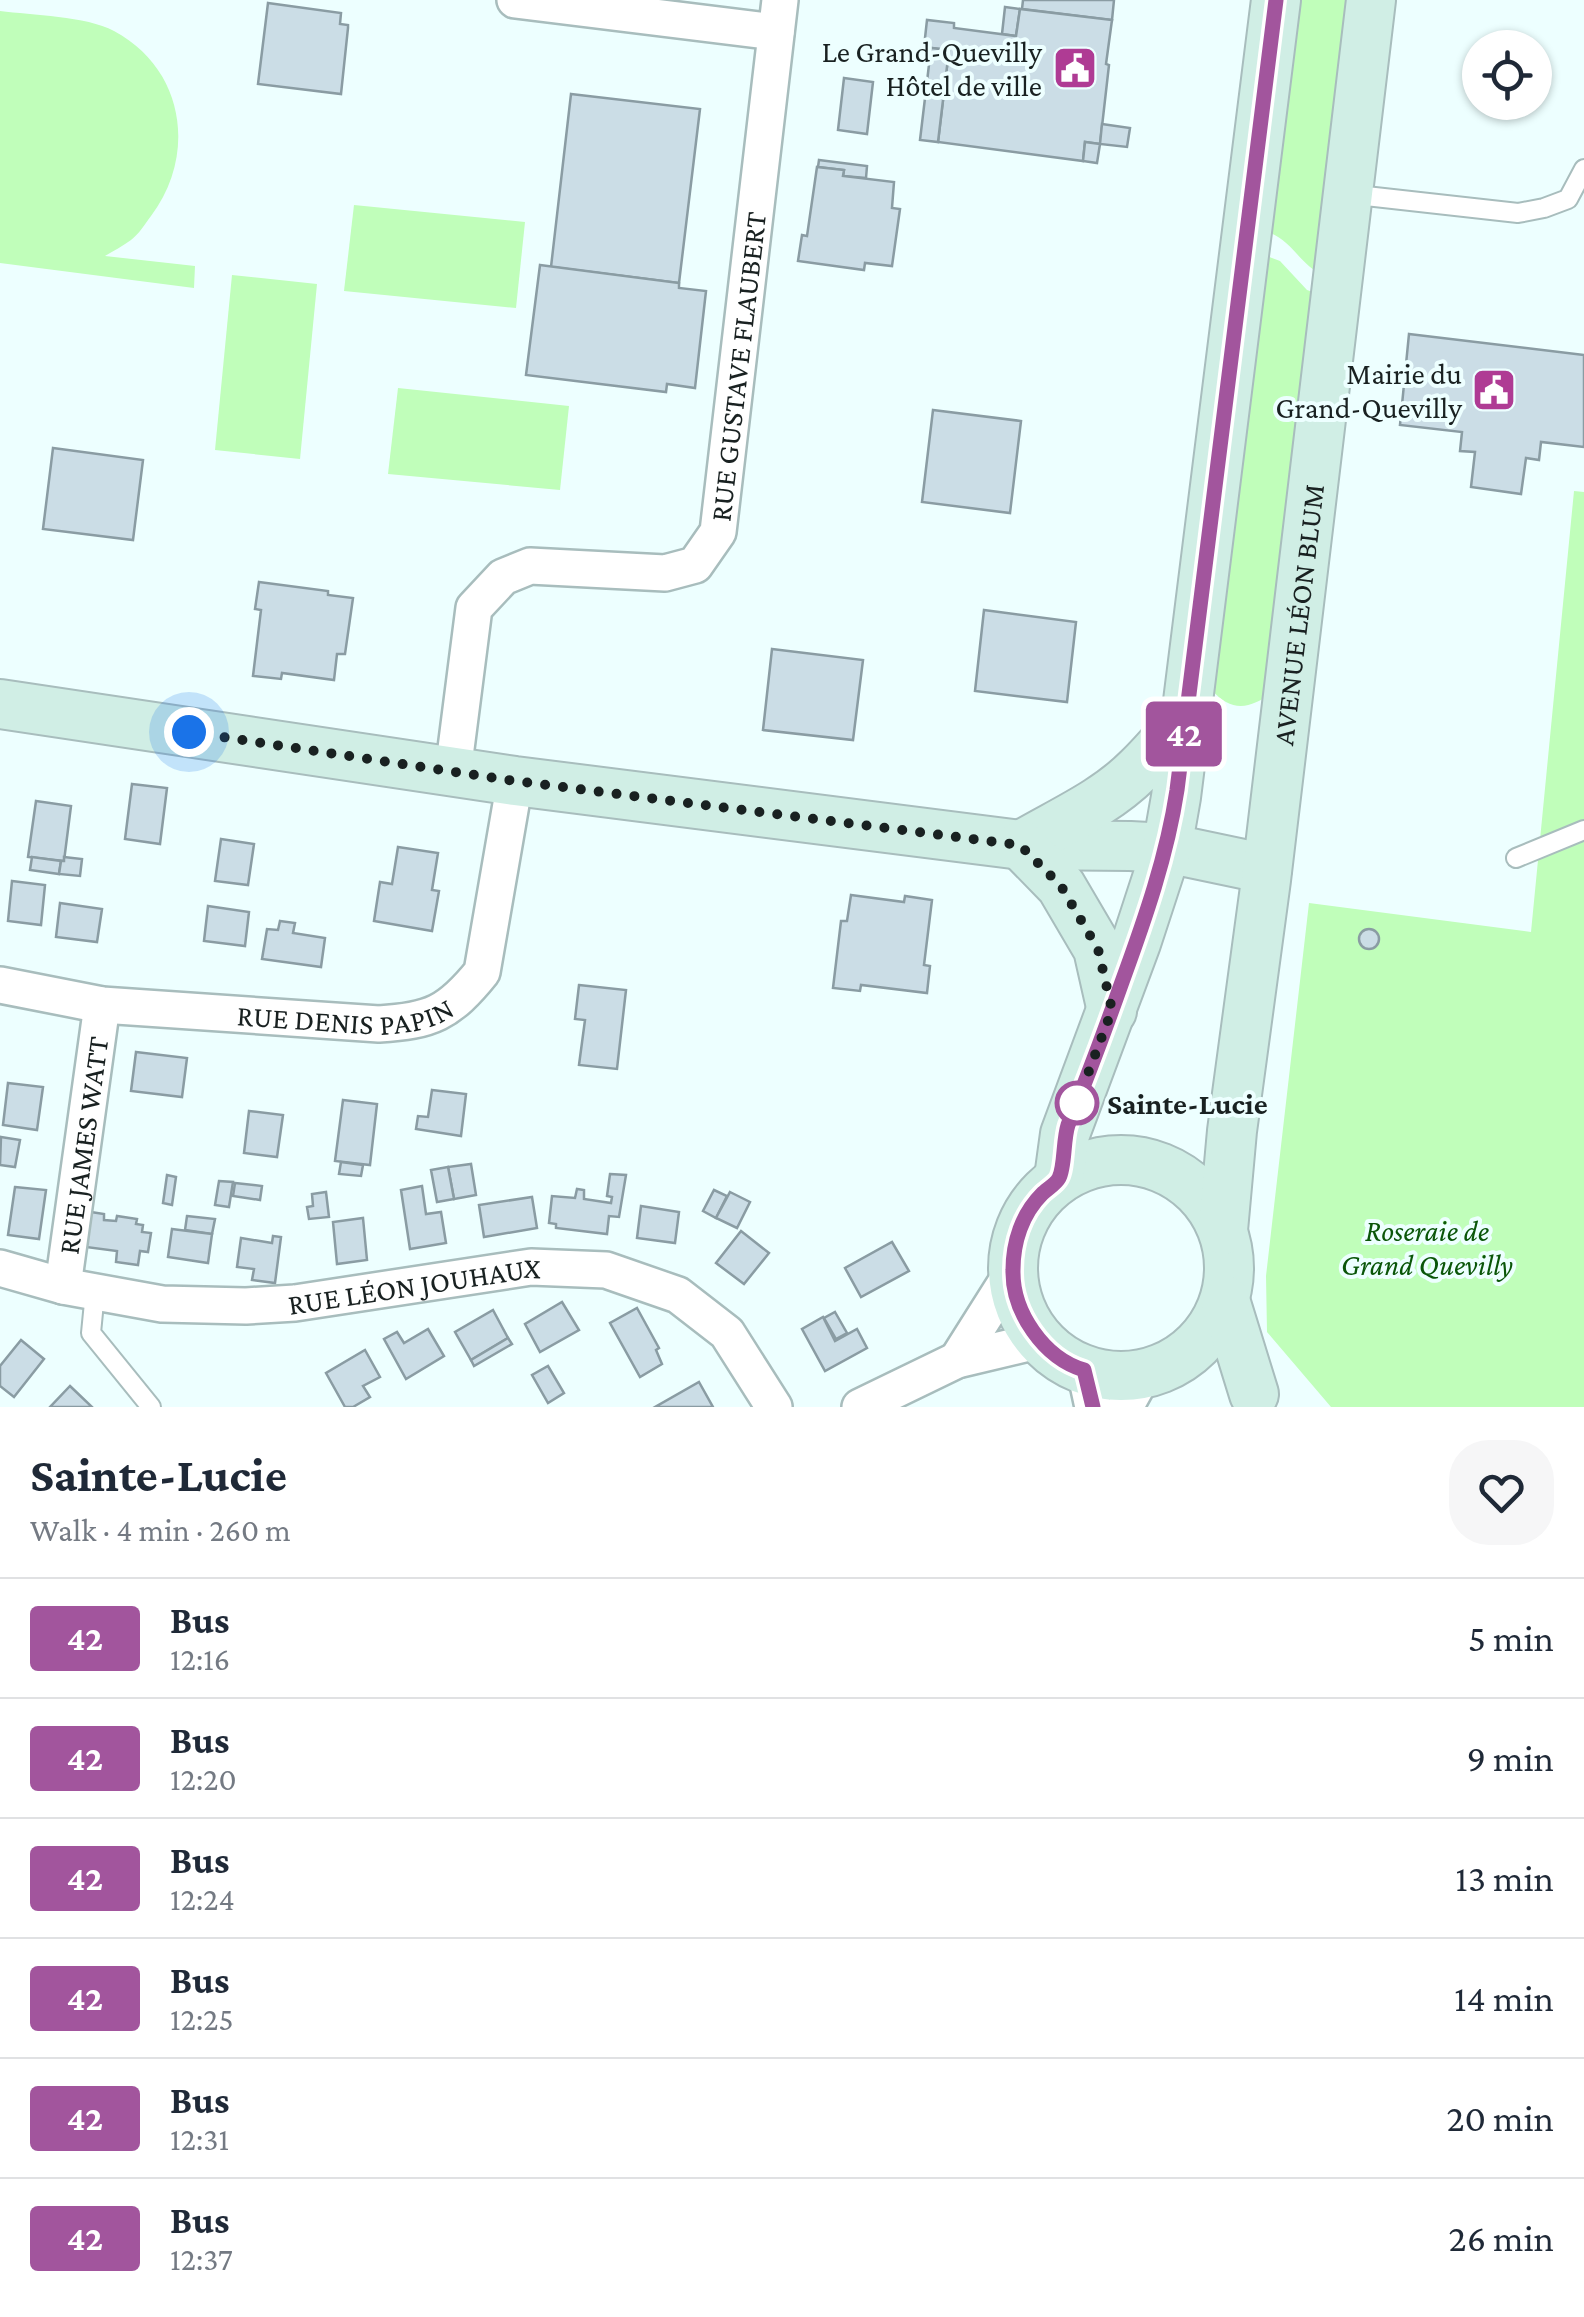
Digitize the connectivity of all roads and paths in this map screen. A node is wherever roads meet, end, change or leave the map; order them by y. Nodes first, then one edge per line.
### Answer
1 (515, 0) edge
2 (1276, 0) edge
3 (1371, 0) edge
4 (778, 16) edge
5 (1584, 170) edge
6 (1348, 194) junction
7 (0, 704) edge
8 (1186, 717) junction
9 (454, 772) junction
10 (515, 781) junction
11 (1584, 830) edge
12 (1020, 845) junction
13 (1167, 848) junction
14 (1516, 858) dead end
15 (1267, 869) junction
16 (0, 985) edge
17 (102, 1004) junction
18 (1112, 1010) junction
19 (1059, 1178) junction
20 (1223, 1230) junction
21 (0, 1268) edge
22 (1012, 1274) junction
23 (79, 1289) junction
24 (1225, 1300) junction
25 (1041, 1340) junction
26 (957, 1360) junction
27 (1150, 1380) edge
28 (1089, 1388) edge
29 (1259, 1401) edge
30 (151, 1407) edge
31 (773, 1407) edge
32 (860, 1407) edge

1 - 4 street
2 - 8 street
3 - 6 street, AVENUE LÉON BLUM
4 - 9 street, RUE GUSTAVE FLAUBERT
5 - 6 lane
6 - 15 street, AVENUE LÉON BLUM
7 - 9 street
8 - 12 street
8 - 13 street
9 - 10 street
10 - 12 street
10 - 17 street, RUE DENIS PAPIN
11 - 14 lane
12 - 13 street
12 - 18 street
13 - 15 street
13 - 18 street
15 - 20 street, AVENUE LÉON BLUM
16 - 17 street, RUE DENIS PAPIN
17 - 23 street, RUE JAMES WATT
18 - 19 street
19 - 20 street
19 - 22 street
20 - 24 street
21 - 23 street, RUE LÉON JOUHAUX
22 - 25 street
22 - 26 street
23 - 30 lane
23 - 31 street, RUE LÉON JOUHAUX
24 - 27 street
24 - 29 street
25 - 26 street
25 - 28 street
26 - 32 street
27 - 28 street
27 - 29 street

